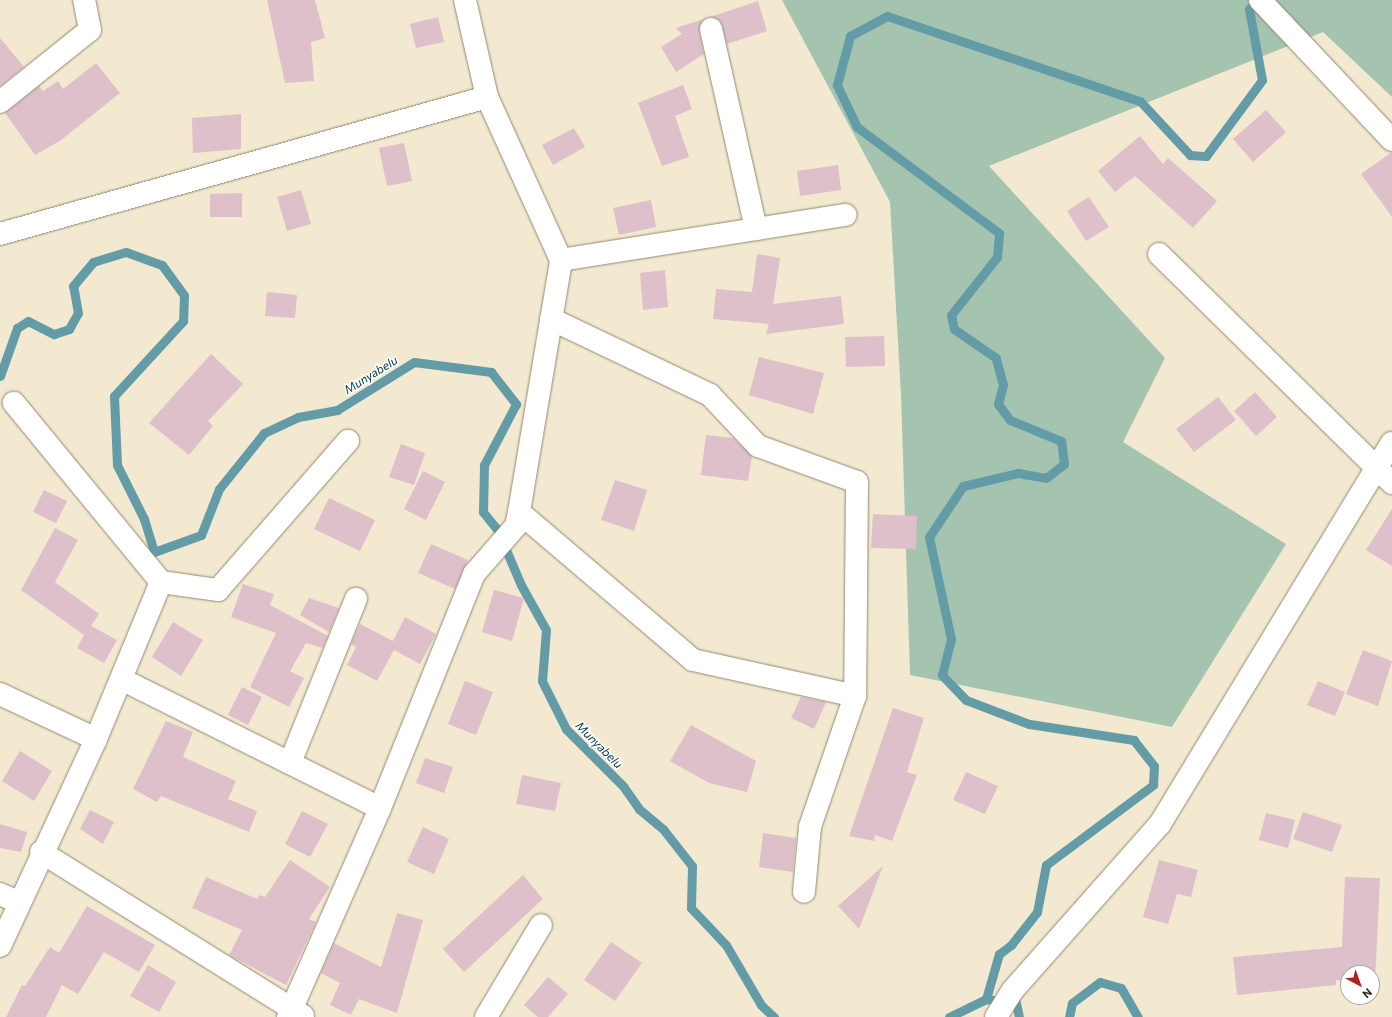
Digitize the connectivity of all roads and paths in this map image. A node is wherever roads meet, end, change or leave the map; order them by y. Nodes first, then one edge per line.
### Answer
1 (84, 0) edge
2 (465, 0) edge
3 (1261, 2) edge
4 (711, 29) dead end
5 (487, 97) junction
6 (0, 102) edge
7 (1392, 140) edge
8 (845, 215) dead end
9 (756, 229) junction
10 (0, 234) edge
11 (1159, 254) dead end
12 (561, 260) junction
13 (551, 319) junction
14 (14, 403) dead end
15 (348, 441) dead end
16 (1392, 443) edge
17 (1384, 476) edge
18 (517, 519) junction
19 (161, 582) junction
20 (356, 600) dead end
21 (121, 679) junction
22 (0, 694) edge
23 (855, 696) junction
24 (96, 739) junction
25 (290, 763) junction
26 (380, 808) junction
27 (41, 852) junction
28 (804, 892) dead end
29 (9, 898) edge
30 (541, 925) dead end
31 (0, 946) edge
32 (294, 1014) edge
33 (997, 1014) edge
34 (486, 1017) edge

1 - 6 street
2 - 5 street
3 - 7 street
4 - 9 street
5 - 10 street
5 - 12 street
8 - 9 street
9 - 12 street
11 - 17 street
12 - 13 street
13 - 18 street
13 - 23 street
14 - 19 street
15 - 19 street
16 - 17 street
17 - 33 street
18 - 23 street
18 - 26 street
19 - 21 street
20 - 25 street
21 - 24 street
21 - 25 street
22 - 24 street
23 - 28 street
24 - 27 street
25 - 26 street
26 - 32 street
27 - 29 street
27 - 32 street
29 - 31 street
30 - 34 street

